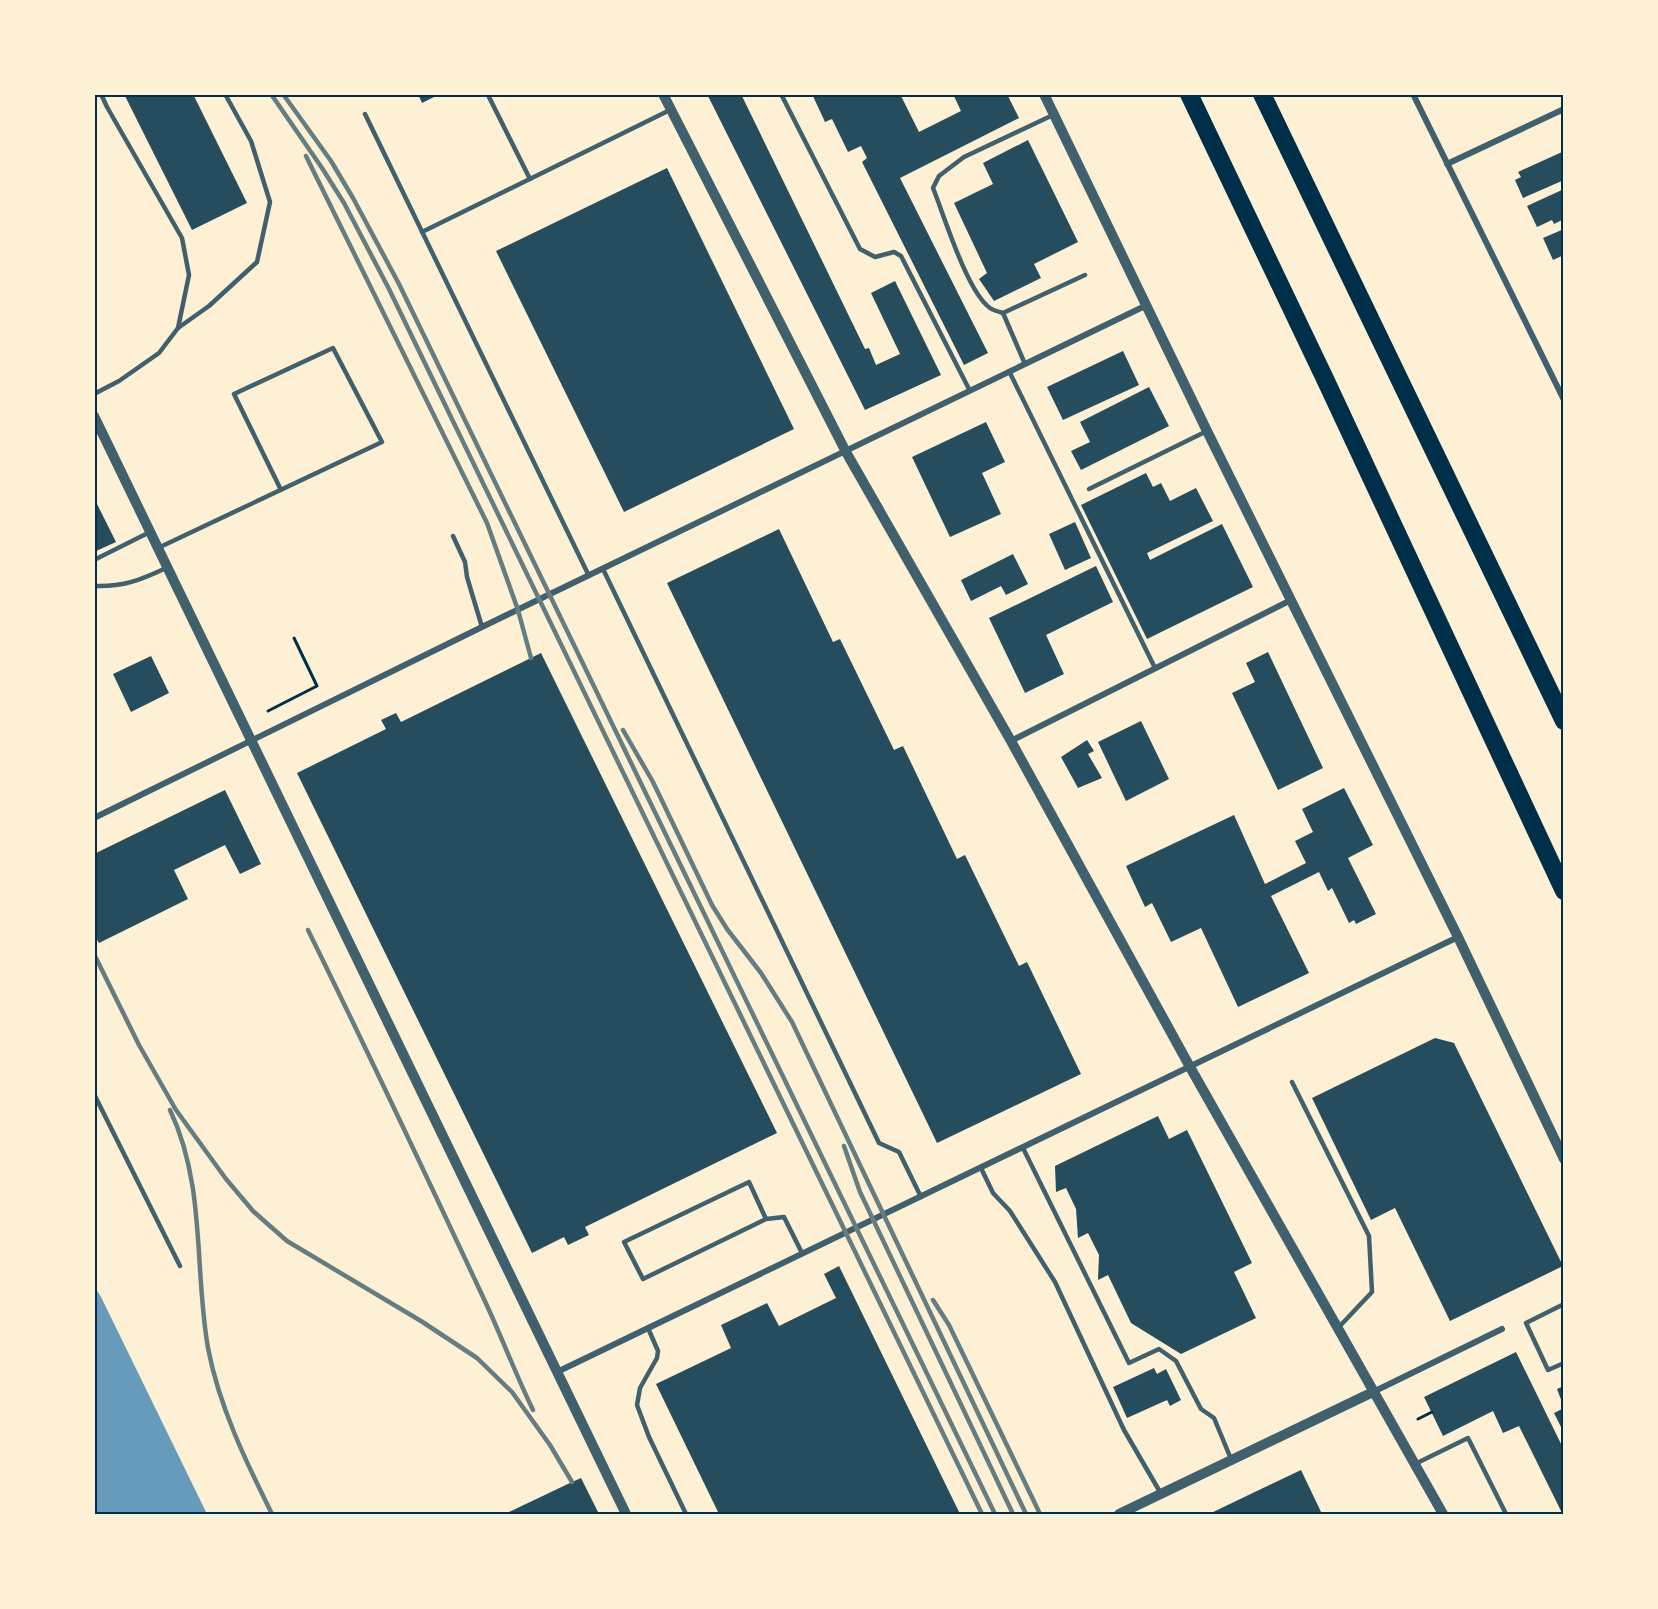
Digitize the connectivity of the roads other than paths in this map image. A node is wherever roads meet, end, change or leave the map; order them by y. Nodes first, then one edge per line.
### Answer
1 (101, 94) edge
2 (225, 94) edge
3 (663, 94) edge
4 (781, 94) edge
5 (1044, 94) edge
6 (1176, 94) edge
7 (1189, 94) edge
8 (1262, 94) edge
9 (1413, 94) edge
10 (489, 97) dead end
11 (1563, 109) edge
12 (671, 110) junction
13 (365, 114) dead end
14 (1053, 115) junction
15 (1447, 164) junction
16 (530, 179) junction
17 (422, 232) junction
18 (1085, 275) dead end
19 (1281, 288) junction
20 (1147, 305) junction
21 (1003, 313) junction
22 (178, 328) junction
23 (1025, 364) junction
24 (1009, 372) junction
25 (970, 391) junction
26 (94, 394) edge
27 (1563, 400) edge
28 (94, 416) edge
29 (1207, 431) junction
30 (846, 452) junction
31 (1089, 489) dead end
32 (281, 490) junction
33 (150, 532) junction
34 (453, 536) dead end
35 (158, 548) junction
36 (94, 560) edge
37 (167, 568) junction
38 (603, 569) junction
39 (589, 576) junction
40 (94, 586) edge
41 (1291, 600) junction
42 (482, 627) junction
43 (1155, 668) junction
44 (1563, 721) edge
45 (1011, 741) junction
46 (253, 742) junction
47 (94, 818) edge
48 (1563, 891) edge
49 (1458, 937) junction
50 (1190, 1067) junction
51 (1292, 1082) dead end
52 (94, 1094) edge
53 (1023, 1148) junction
54 (1563, 1159) edge
55 (981, 1168) junction
56 (921, 1197) junction
57 (766, 1219) junction
58 (802, 1253) junction
59 (180, 1266) dead end
60 (1563, 1305) edge
61 (648, 1328) junction
62 (1338, 1328) junction
63 (1502, 1329) dead end
64 (1563, 1363) edge
65 (557, 1372) junction
66 (1373, 1392) junction
67 (1232, 1460) junction
68 (1414, 1464) junction
69 (1162, 1494) junction
70 (626, 1515) edge
71 (686, 1515) edge
72 (1119, 1515) edge
73 (1443, 1515) edge
74 (1506, 1515) edge

1 - 22 lane
2 - 22 lane
3 - 12 street
4 - 25 lane
5 - 14 street
6 - 19 highway
7 - 19 highway
8 - 44 highway
9 - 15 street
10 - 16 lane
11 - 15 street
12 - 16 lane
12 - 30 street
13 - 17 lane
14 - 20 street
14 - 21 lane
15 - 27 street
16 - 17 lane
17 - 39 lane
18 - 21 lane
19 - 48 highway
20 - 23 street
20 - 29 street
21 - 23 lane
22 - 26 lane
23 - 24 street
24 - 25 street
24 - 43 lane
25 - 30 street
28 - 33 street
29 - 31 lane
29 - 41 street
30 - 38 street
30 - 45 street
32 - 32 lane
32 - 35 lane
33 - 35 street
33 - 36 lane
34 - 42 lane
35 - 37 street
37 - 40 lane
37 - 46 street
38 - 39 street
38 - 56 lane
39 - 42 street
41 - 43 street
41 - 49 street
42 - 46 street
43 - 45 street
45 - 50 street
46 - 47 street
46 - 65 street
49 - 50 street
49 - 54 street
50 - 53 street
50 - 62 street
51 - 62 lane
52 - 59 lane
53 - 55 street
53 - 67 lane
55 - 56 street
55 - 69 lane
56 - 58 street
57 - 57 lane
57 - 58 lane
58 - 61 street
60 - 64 lane
61 - 65 street
61 - 71 lane
62 - 66 street
63 - 66 street
65 - 70 street
66 - 67 street
66 - 68 street
67 - 69 street
68 - 73 street
68 - 74 lane
69 - 72 street

